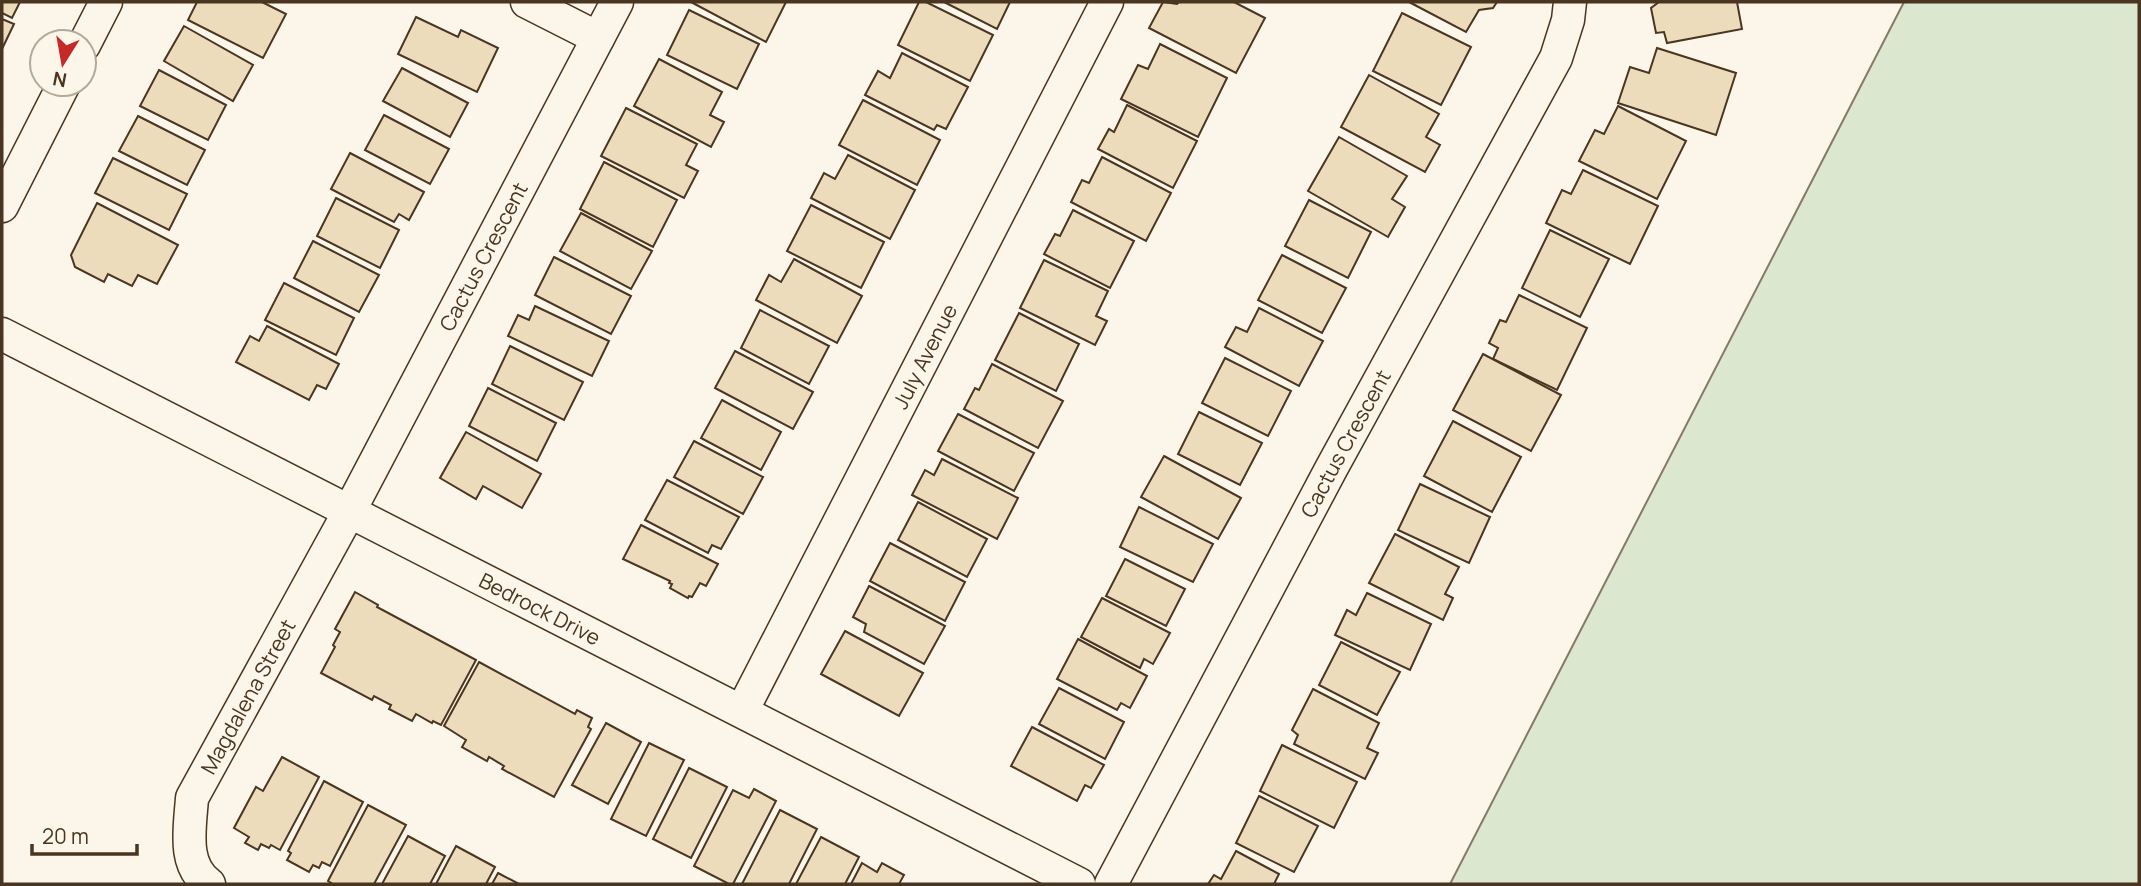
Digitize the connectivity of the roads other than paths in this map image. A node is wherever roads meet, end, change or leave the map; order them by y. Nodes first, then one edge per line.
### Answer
1 (106, 2) edge
2 (527, 2) edge
3 (617, 2) edge
4 (1107, 2) edge
5 (1570, 2) edge
6 (93, 28) edge
7 (598, 38) junction
8 (57, 98) edge
9 (2, 205) edge
10 (2, 334) edge
11 (349, 512) junction
12 (741, 711) junction
13 (209, 884) edge
14 (1079, 884) edge
15 (1111, 884) edge

1 - 6 street
2 - 7 street
3 - 7 street, Cactus Crescent
4 - 12 street, July Avenue
5 - 15 street, Cactus Crescent
7 - 11 street, Cactus Crescent
8 - 9 street
10 - 11 street, Bedrock Drive
11 - 12 street, Bedrock Drive
11 - 13 street, Magdalena Street
12 - 14 street, Bedrock Drive

